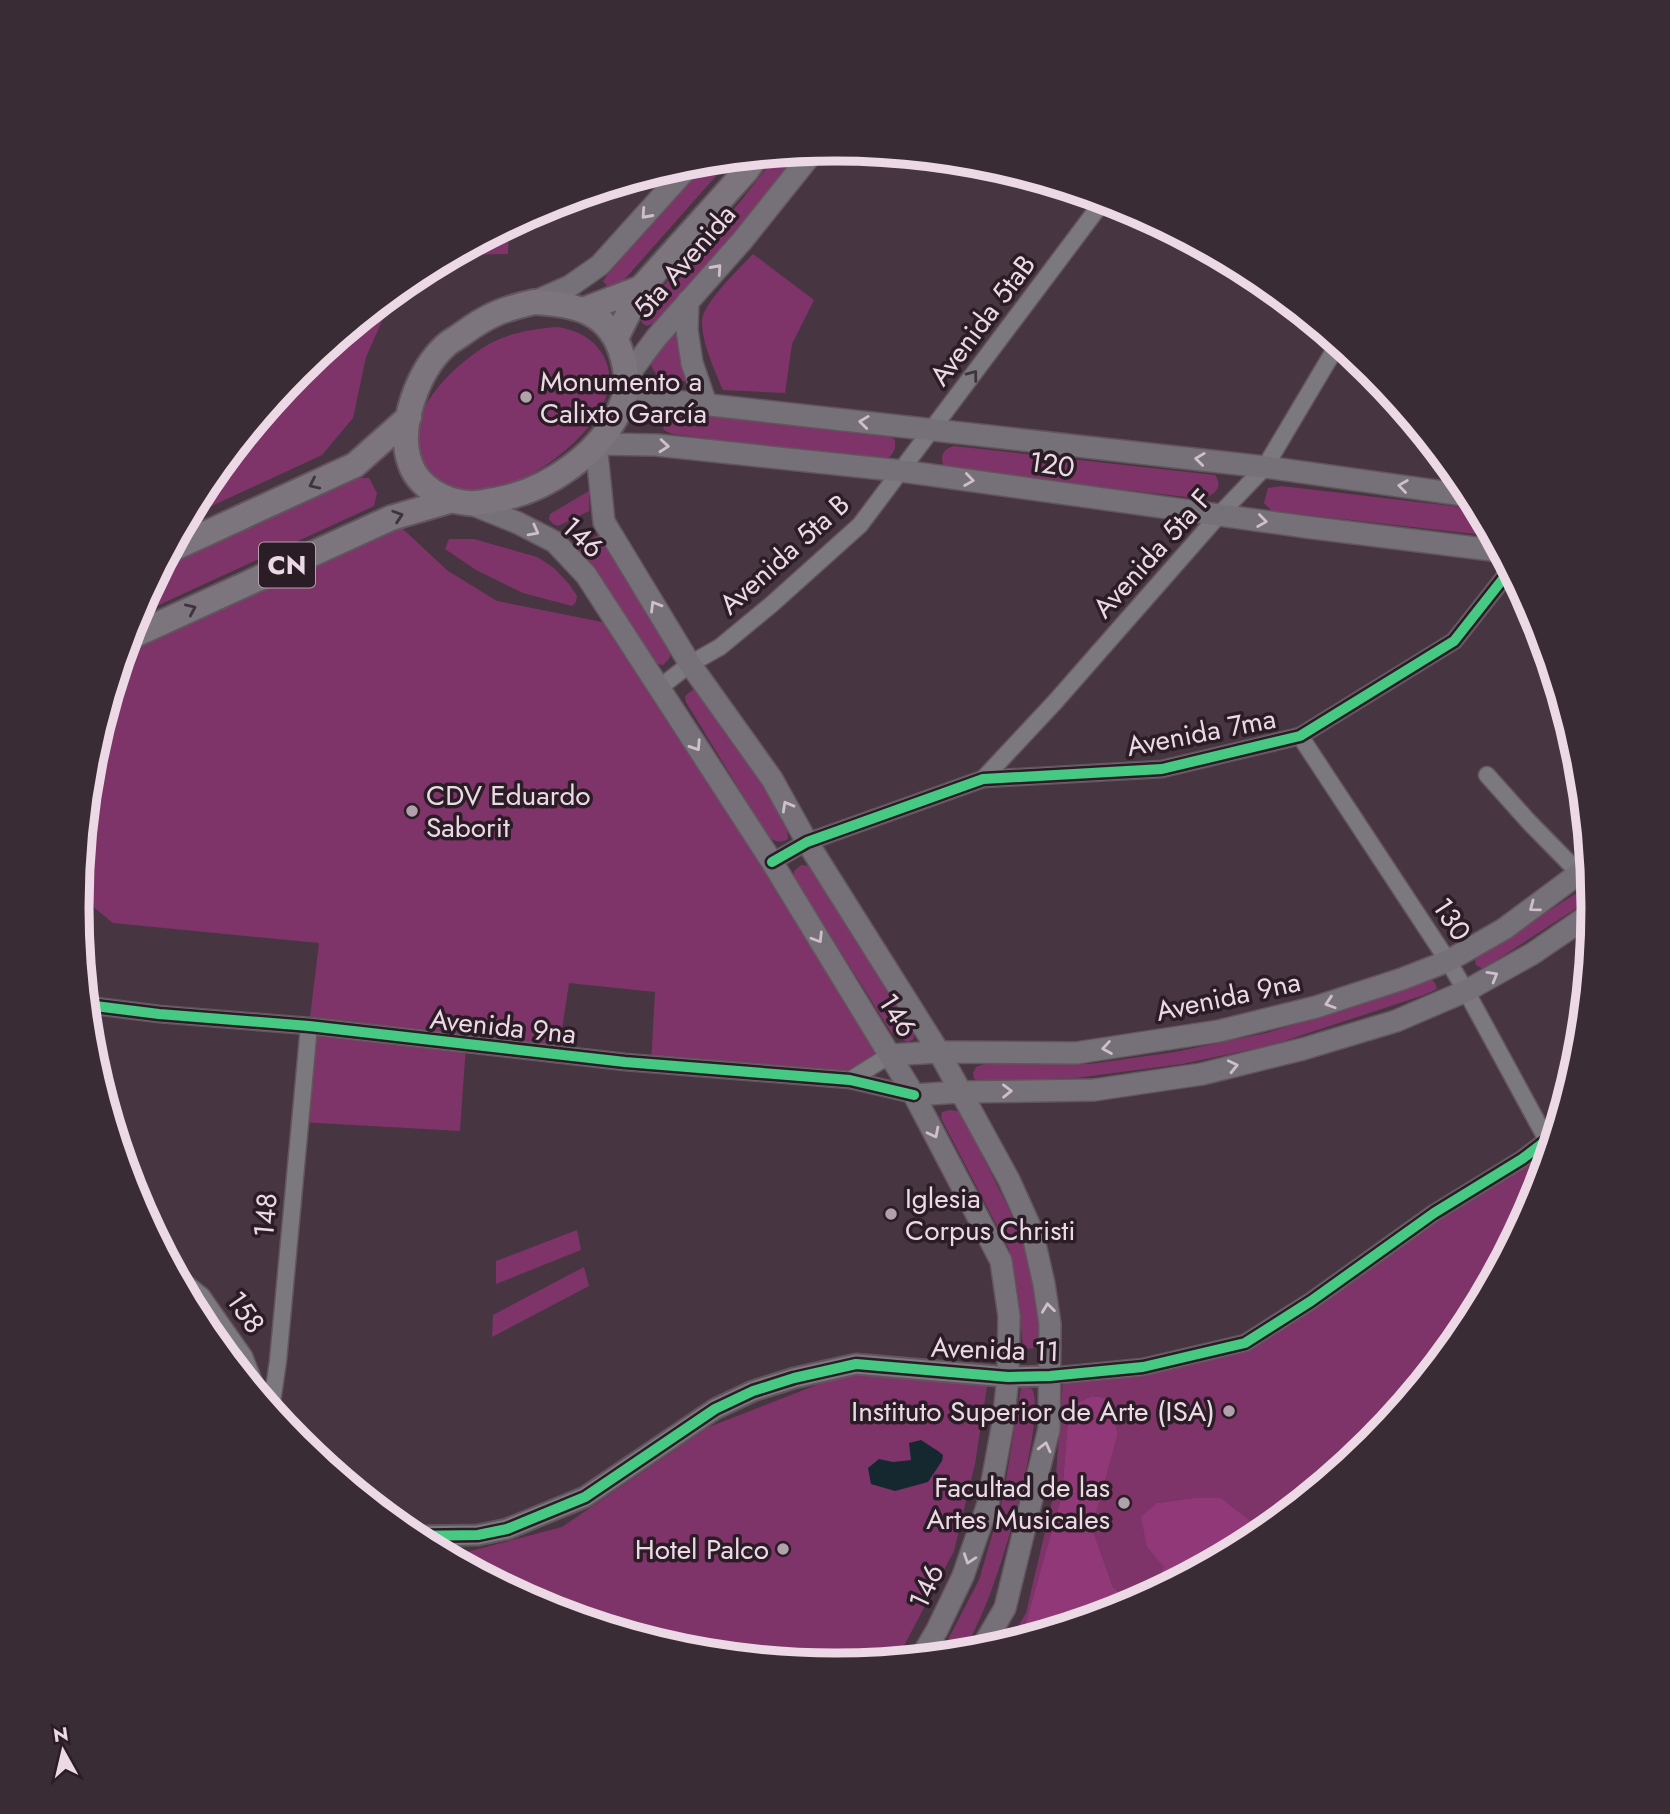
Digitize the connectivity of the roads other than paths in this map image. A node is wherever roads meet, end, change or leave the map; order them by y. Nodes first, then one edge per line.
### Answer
1 (805, 162) edge
2 (749, 167) edge
3 (678, 179) edge
4 (1097, 209) edge
5 (641, 288) junction
6 (688, 301) junction
7 (534, 302) junction
8 (583, 310) junction
9 (616, 338) junction
10 (1333, 352) edge
11 (626, 381) junction
12 (706, 404) junction
13 (409, 417) junction
14 (932, 430) junction
15 (596, 444) junction
16 (1265, 467) junction
17 (902, 471) junction
18 (1456, 494) edge
19 (460, 502) junction
20 (1219, 515) junction
21 (184, 544) edge
22 (1489, 550) edge
23 (1504, 577) edge
24 (142, 631) edge
25 (690, 664) junction
26 (659, 688) junction
27 (1300, 736) junction
28 (1487, 775) dead end
29 (983, 779) junction
30 (807, 842) junction
31 (772, 862) junction
32 (1579, 865) edge
33 (1580, 872) edge
34 (1580, 921) edge
35 (1448, 961) junction
36 (1466, 991) junction
37 (96, 1006) edge
38 (309, 1026) junction
39 (939, 1052) junction
40 (890, 1055) junction
41 (850, 1080) junction
42 (960, 1092) junction
43 (914, 1095) junction
44 (1546, 1131) edge
45 (1542, 1145) edge
46 (196, 1291) edge
47 (249, 1368) edge
48 (1050, 1376) junction
49 (1008, 1377) junction
50 (273, 1397) edge
51 (435, 1536) edge
52 (989, 1636) edge
53 (927, 1646) edge

6 -> 1 main road, 5ta Avenida
2 - 5 highway, 5ta Avenida
3 -> 7 main road, 5ta Avenida
14 -> 4 street, Avenida 5taB
5 - 8 highway, 5ta Avenida
5 - 9 highway, 5ta Avenida
6 - 11 main road, 5ta Avenida
6 - 12 main road
7 - 8 highway
7 - 13 highway
8 - 9 highway
9 - 11 highway
10 - 16 street, Avenida 5ta F
11 - 12 main road, 120
11 - 15 highway, CN
14 -> 12 main road, 120
13 - 19 highway
13 -> 21 highway, CN
16 -> 14 main road, 120
14 - 17 street, Avenida 5taB
15 -> 17 main road, 120
15 - 19 highway, CN
25 -> 15 main road, 146
18 -> 16 main road, 120
16 - 20 street, Avenida 5ta F
17 -> 20 main road, 120
17 - 25 street, Avenida 5ta B
24 -> 19 highway, CN
19 -> 26 main road, 146
20 -> 22 main road, 120
20 - 29 street, Avenida 5ta F
23 - 27 street, Avenida 7ma
25 - 26 street, Avenida 5ta B
30 -> 25 main road, 146
26 -> 31 main road, 146
27 - 29 street, Avenida 7ma
27 - 35 street, 130
28 - 32 street
29 - 30 street, Avenida 7ma
30 - 31 street, Avenida 7ma
30 - 39 main road, 146
31 -> 40 main road, 146
33 -> 35 main road, Avenida 9na
36 -> 34 main road, Avenida 9na
35 - 36 street, 130
35 -> 39 main road, Avenida 9na
42 -> 36 main road, Avenida 9na
36 - 44 street, 130
37 - 38 street, Avenida 9na
38 - 41 street, Avenida 9na
38 - 50 street, 148
39 - 40 main road, Avenida 9na
39 - 42 main road, 146
40 - 41 street, Avenida 9na
40 - 43 main road, 146
41 - 43 street, Avenida 9na
42 - 43 main road, Avenida 9na
48 -> 42 main road, 146
43 -> 49 main road, 146
45 - 48 street, Avenida 11
46 - 47 street, 158
48 - 49 street, Avenida 11
52 -> 48 main road, 146
49 - 51 street, Avenida 11
49 -> 53 main road, 146

